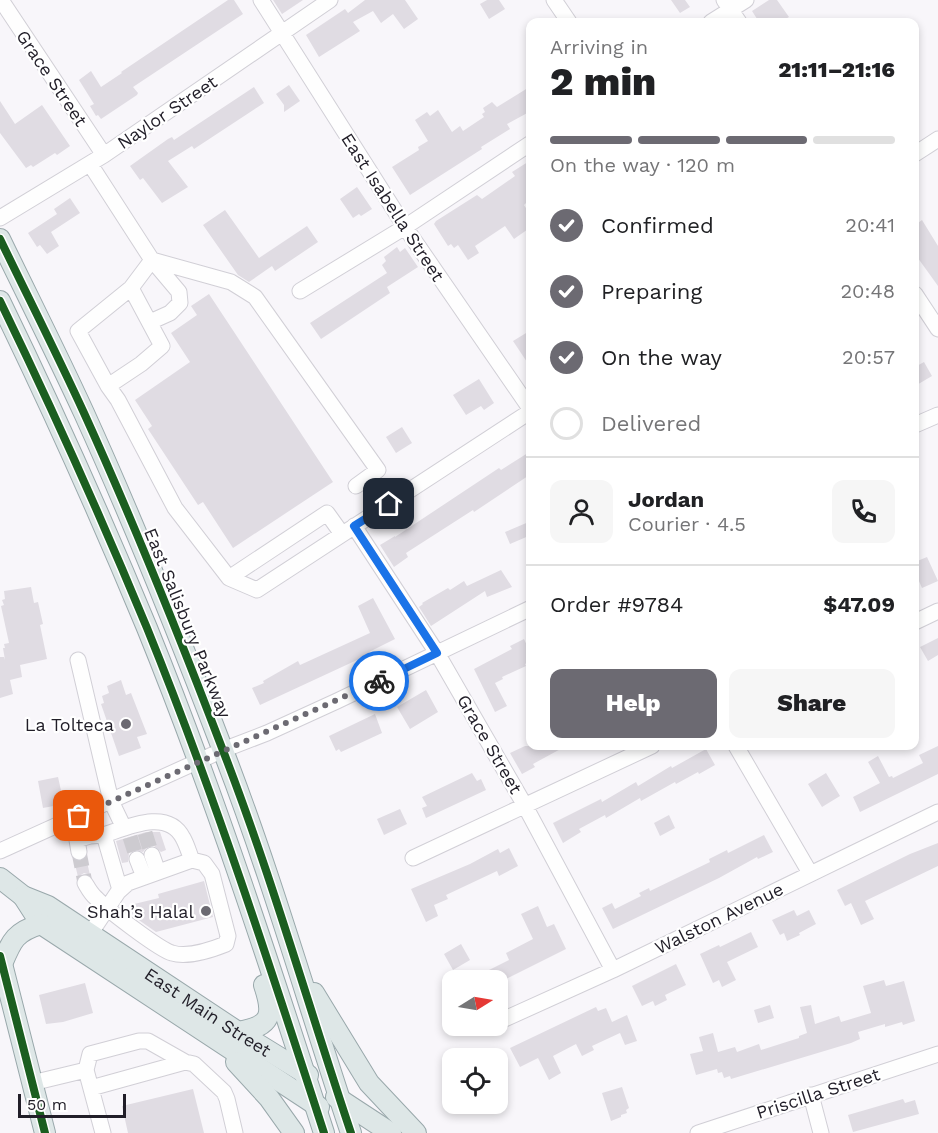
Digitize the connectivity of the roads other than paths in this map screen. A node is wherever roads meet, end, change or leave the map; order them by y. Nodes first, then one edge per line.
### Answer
1 (1, 0) edge
2 (261, 0) edge
3 (330, 0) edge
4 (554, 0) edge
5 (746, 0) edge
6 (731, 11) edge
7 (566, 18) edge
8 (282, 33) junction
9 (938, 140) edge
10 (526, 146) edge
11 (919, 152) edge
12 (104, 155) junction
13 (90, 164) junction
14 (0, 218) edge
15 (405, 227) junction
16 (0, 239) edge
17 (152, 260) junction
18 (131, 288) junction
19 (300, 291) dead end
20 (919, 300) edge
21 (0, 301) edge
22 (150, 322) junction
23 (938, 329) edge
24 (108, 386) junction
25 (526, 403) edge
26 (526, 413) edge
27 (938, 415) edge
28 (919, 424) edge
29 (356, 486) dead end
30 (348, 530) junction
31 (230, 578) junction
32 (526, 610) edge
33 (938, 611) edge
34 (919, 620) edge
35 (437, 653) junction
36 (78, 660) dead end
37 (223, 750) junction
38 (643, 750) edge
39 (738, 750) edge
40 (198, 761) junction
41 (111, 801) junction
42 (525, 804) junction
43 (938, 812) edge
44 (134, 830) junction
45 (104, 835) junction
46 (0, 852) edge
47 (79, 852) dead end
48 (145, 857) tunnel mouth
49 (413, 858) dead end
50 (192, 860) junction
51 (810, 873) junction
52 (151, 875) junction
53 (0, 878) edge
54 (85, 883) tunnel mouth
55 (120, 890) junction
56 (23, 896) junction
57 (107, 908) junction
58 (255, 923) junction
59 (41, 924) junction
60 (90, 934) junction
61 (1, 960) edge
62 (298, 965) junction
63 (613, 970) junction
64 (508, 1017) edge
65 (238, 1032) junction
66 (216, 1040) junction
67 (938, 1054) edge
68 (185, 1062) junction
69 (86, 1070) junction
70 (304, 1073) junction
71 (32, 1083) junction
72 (91, 1088) junction
73 (811, 1095) junction
74 (340, 1099) junction
75 (314, 1104) junction
76 (352, 1131) edge
77 (45, 1133) edge
78 (103, 1133) edge
79 (235, 1133) edge
80 (294, 1133) edge
81 (324, 1133) edge
82 (391, 1133) edge
83 (416, 1133) edge
84 (699, 1133) edge
85 (821, 1133) edge

1 - 12 street, Grace Street
2 - 8 street, East Isabella Street
3 - 8 street, Naylor Street
4 - 7 street
5 - 6 street
8 - 12 street, Naylor Street
8 - 15 street, East Isabella Street
9 - 11 street
10 - 15 street
12 - 13 street, Naylor Street
13 - 14 street, Naylor Street
13 - 17 street
15 - 19 street
15 - 25 street, East Isabella Street
16 - 37 main road, East Salisbury Parkway
17 - 18 street
17 - 22 street
17 - 29 street
18 - 22 street
18 - 24 street
20 - 23 street
21 - 40 main road
22 - 24 street
24 - 31 street
26 - 30 street
27 - 28 street
30 - 31 street
30 - 31 street, Grace Street
30 - 35 street, Grace Street
32 - 35 street
33 - 34 street
35 - 37 street
35 - 42 street, Grace Street
36 - 41 street
37 - 40 street
37 - 62 main road, East Salisbury Parkway
38 - 42 street
39 - 51 street
40 - 41 street
40 - 58 main road
41 - 44 street
41 - 46 street
42 - 49 street
42 - 63 street, Grace Street
43 - 51 street, Walston Avenue
44 - 45 street
44 - 50 street
45 - 47 street
45 - 55 street
48 - 52 street
50 - 52 street
50 - 57 street
51 - 63 street, Walston Avenue
52 - 55 street
53 - 56 main road, East Main Street
54 - 57 street
55 - 57 street
56 - 59 main road, East Main Street
56 - 60 main road, East Main Street
57 - 60 street
58 - 65 main road
58 - 70 main road
59 - 61 main road
59 - 66 main road, East Main Street
60 - 65 main road, East Main Street
61 - 71 main road
62 - 74 main road, East Salisbury Parkway
62 - 83 main road
63 - 64 street, Walston Avenue
65 - 70 main road, East Main Street
66 - 75 main road, East Main Street
66 - 80 main road
67 - 73 street, Priscilla Street
68 - 69 street
68 - 72 street
68 - 79 street
69 - 71 street
69 - 72 street
70 - 74 main road, East Main Street
70 - 75 main road
71 - 77 main road
72 - 78 street
73 - 84 street, Priscilla Street
73 - 85 street
74 - 76 main road, East Salisbury Parkway
74 - 82 main road, East Main Street
75 - 76 main road, East Main Street
75 - 81 main road

